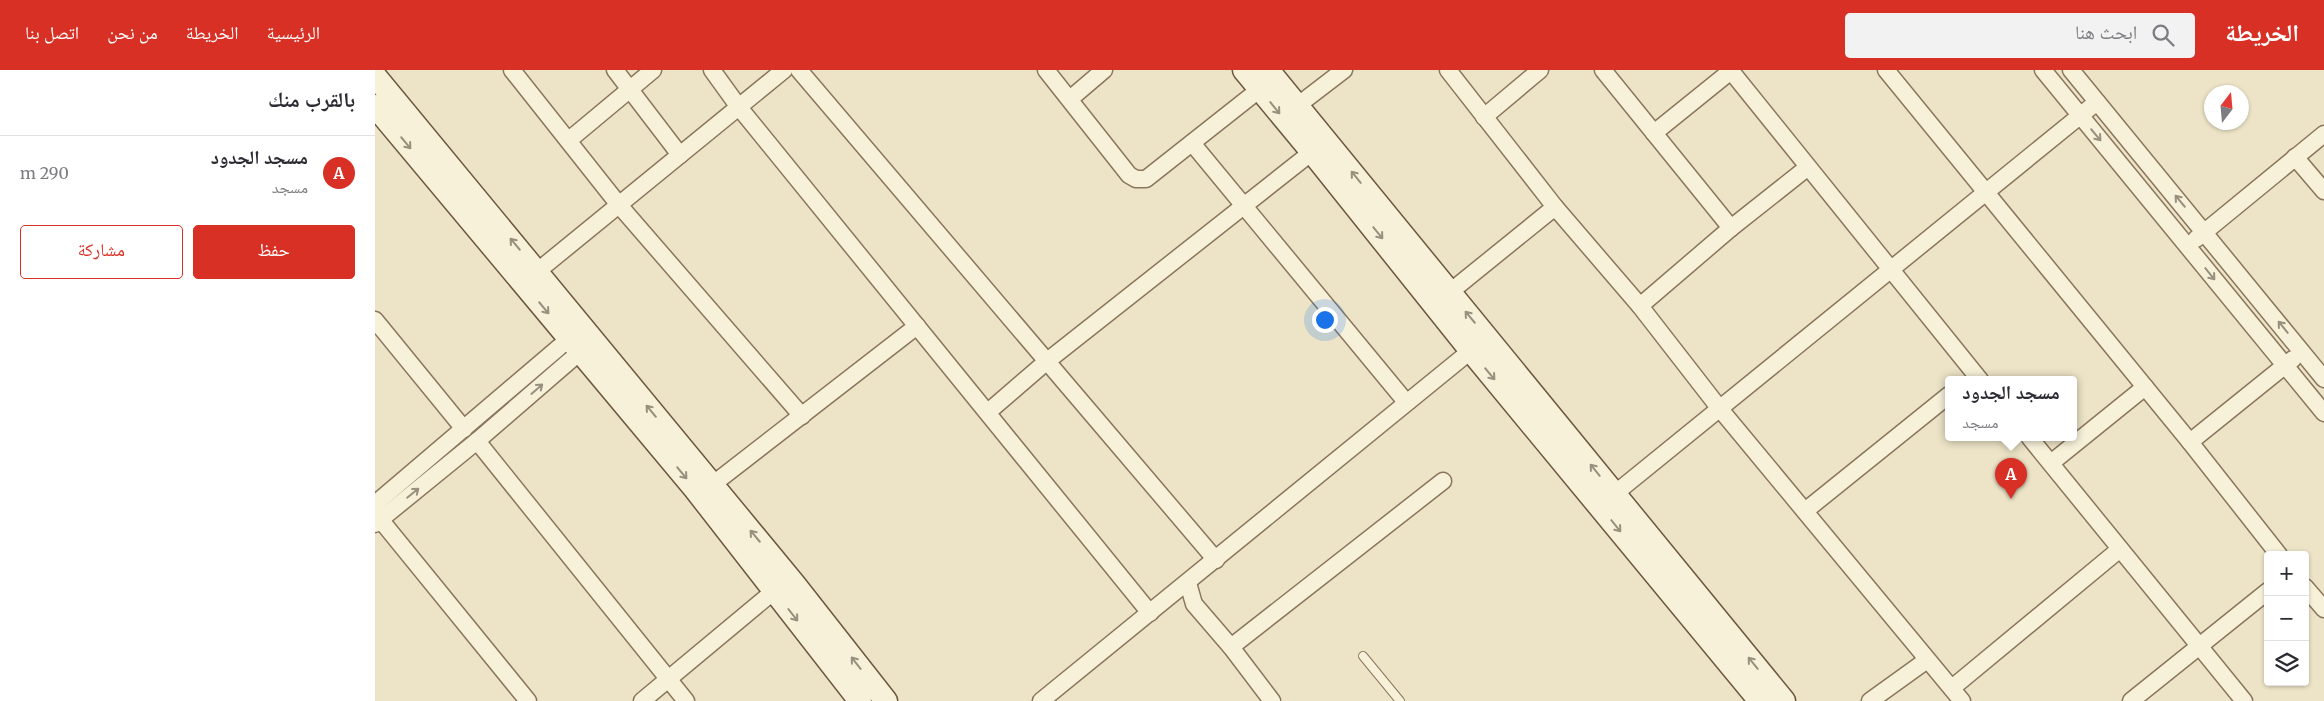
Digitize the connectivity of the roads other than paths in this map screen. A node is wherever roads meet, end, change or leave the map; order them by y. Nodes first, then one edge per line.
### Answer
1 (615, 70) edge
2 (653, 70) edge
3 (712, 70) edge
4 (784, 70) edge
5 (799, 70) edge
6 (1046, 70) edge
7 (1104, 70) edge
8 (1244, 70) edge
9 (1344, 70) edge
10 (1447, 70) edge
11 (1540, 70) edge
12 (1603, 70) edge
13 (1731, 70) edge
14 (1886, 70) edge
15 (2043, 70) edge
16 (2071, 70) edge
17 (513, 71) edge
18 (375, 76) edge
19 (1264, 79) edge
20 (630, 88) junction
21 (1070, 99) junction
22 (2097, 102) junction
23 (375, 106) edge
24 (738, 106) junction
25 (1297, 106) junction
26 (2080, 116) junction
27 (1484, 117) junction
28 (1654, 133) junction
29 (2324, 134) edge
30 (569, 140) junction
31 (1192, 143) junction
32 (1312, 152) junction
33 (680, 155) junction
34 (2295, 157) junction
35 (1808, 167) junction
36 (1984, 191) junction
37 (2324, 191) edge
38 (619, 205) junction
39 (1242, 206) junction
40 (1555, 207) junction
41 (1731, 228) junction
42 (2205, 232) junction
43 (2187, 246) junction
44 (1891, 270) junction
45 (530, 278) junction
46 (1449, 292) junction
47 (1640, 306) junction
48 (375, 320) edge
49 (917, 326) junction
50 (581, 340) junction
51 (1479, 344) junction
52 (2302, 352) junction
53 (1046, 362) junction
54 (2285, 365) junction
55 (1972, 376) edge
56 (2324, 379) edge
57 (2145, 387) junction
58 (1945, 398) edge
59 (1406, 402) junction
60 (1720, 409) junction
61 (988, 412) junction
62 (2324, 413) edge
63 (802, 416) junction
64 (464, 429) junction
65 (477, 441) junction
66 (2033, 441) edge
67 (2190, 442) junction
68 (2051, 463) junction
69 (1443, 481) dead end
70 (712, 485) junction
71 (1607, 500) junction
72 (375, 504) edge
73 (1805, 511) junction
74 (377, 519) edge
75 (2120, 549) junction
76 (2276, 551) edge
77 (1216, 560) junction
78 (1188, 583) junction
79 (775, 591) junction
80 (2309, 592) edge
81 (2264, 594) edge
82 (2324, 609) edge
83 (1150, 613) junction
84 (2198, 646) junction
85 (1231, 647) junction
86 (1363, 656) dead end
87 (1927, 660) junction
88 (668, 680) junction
89 (1957, 694) edge
90 (529, 701) edge
91 (642, 701) edge
92 (686, 701) edge
93 (860, 701) edge
94 (886, 701) edge
95 (1041, 701) edge
96 (1272, 701) edge
97 (1400, 701) edge
98 (1760, 701) edge
99 (1784, 701) edge
100 (1870, 701) edge
101 (2131, 701) edge
102 (2244, 701) edge

1 - 20 street
2 - 20 street
3 - 24 street
4 - 24 street
5 - 53 street
6 - 21 street
7 - 21 street
8 - 19 street
9 - 25 street
10 - 27 street
11 - 27 street
12 - 28 street
13 - 28 street
13 - 35 street
14 - 36 street
15 - 26 street
16 - 22 street
17 - 30 street
45 -> 18 street
19 - 25 street
19 - 31 street
19 -> 32 street
20 - 30 street
20 - 33 street
21 - 31 street
22 - 26 street
42 -> 22 street
23 -> 45 street
24 - 33 street
24 - 49 street
46 -> 25 street
26 - 36 street
26 -> 43 street
27 - 40 street
28 - 41 street
29 - 34 street
30 - 38 street
31 - 39 street
32 - 39 street
32 -> 51 street
33 - 38 street
34 - 37 street
34 - 42 street
35 - 41 street
35 - 44 street
36 - 44 street
36 - 57 street
38 - 45 street
38 - 63 street
39 - 53 street
39 - 59 street
40 - 46 street
40 - 47 street
41 - 47 street
42 - 43 street
52 -> 42 street
43 -> 54 street
44 - 55 street
44 - 60 street
45 - 50 street
51 -> 46 street
47 - 60 street
48 - 64 street
49 - 61 street
49 - 63 street
50 - 64 street
65 -> 50 street
70 -> 50 street
50 -> 79 street
51 - 59 street
51 - 71 street
52 - 54 street
52 - 56 street
53 - 61 street
53 - 77 street
54 - 62 street
54 - 67 street
57 - 67 street
57 - 68 street
58 - 73 street
59 - 77 street
60 - 71 street
60 - 73 street
61 - 83 street
63 - 70 street
64 - 72 street
74 -> 65 street
65 - 88 street
66 - 68 street
67 - 76 street
68 - 75 street
69 - 85 street
94 -> 70 street
71 -> 98 street
99 -> 71 street
73 - 87 street
74 - 90 street
75 - 84 street
75 - 89 street
77 - 78 street
78 - 83 street
78 - 85 street
79 - 88 street
79 -> 93 street
80 - 82 street
81 - 84 street
83 - 95 street
84 - 101 street
84 - 102 street
85 - 96 street
86 - 97 lane
87 - 89 street
87 - 100 street
88 - 91 street
88 - 92 street

